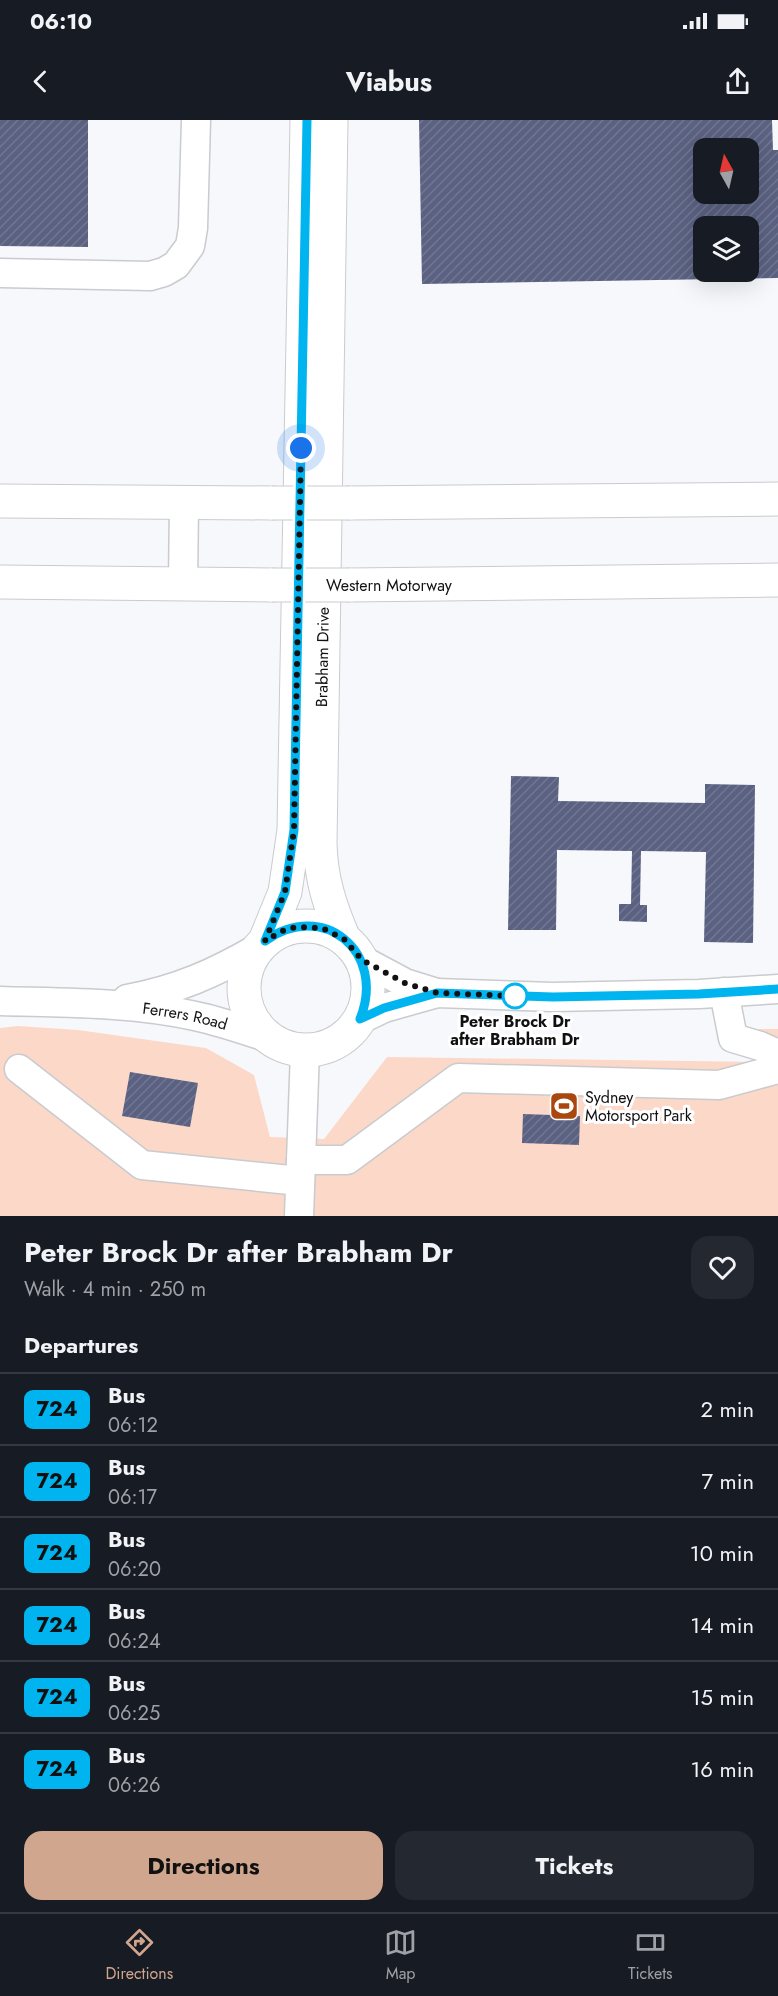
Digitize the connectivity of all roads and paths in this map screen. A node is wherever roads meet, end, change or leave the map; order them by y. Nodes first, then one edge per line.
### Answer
1 (196, 120) edge
2 (307, 120) edge
3 (331, 120) edge
4 (0, 273) edge
5 (778, 499) edge
6 (0, 501) edge
7 (184, 503) junction
8 (778, 580) edge
9 (0, 582) edge
10 (183, 584) junction
11 (261, 945) junction
12 (353, 950) junction
13 (778, 989) edge
14 (724, 992) junction
15 (437, 993) junction
16 (0, 1001) edge
17 (101, 1004) junction
18 (360, 1019) junction
19 (266, 1037) junction
20 (305, 1051) junction
21 (778, 1054) edge
22 (19, 1069) dead end
23 (778, 1069) edge
24 (301, 1171) junction
25 (299, 1216) edge

1 - 4 street
2 - 11 main road, Brabham Drive
3 - 12 main road, Brabham Drive
5 - 7 main road, bridge
6 - 7 main road
7 - 10 street
8 - 10 main road, Western Motorway, bridge
9 - 10 main road, Western Motorway
11 - 12 main road
11 - 17 street, Ferrers Road
11 - 19 main road
12 - 15 street
12 - 18 main road
13 - 14 street
14 - 15 street
14 - 21 street
15 - 18 street
16 - 17 street, Ferrers Road
17 - 19 street, Ferrers Road
18 - 20 main road
19 - 20 main road
20 - 24 street
22 - 24 street
23 - 24 street
24 - 25 street

